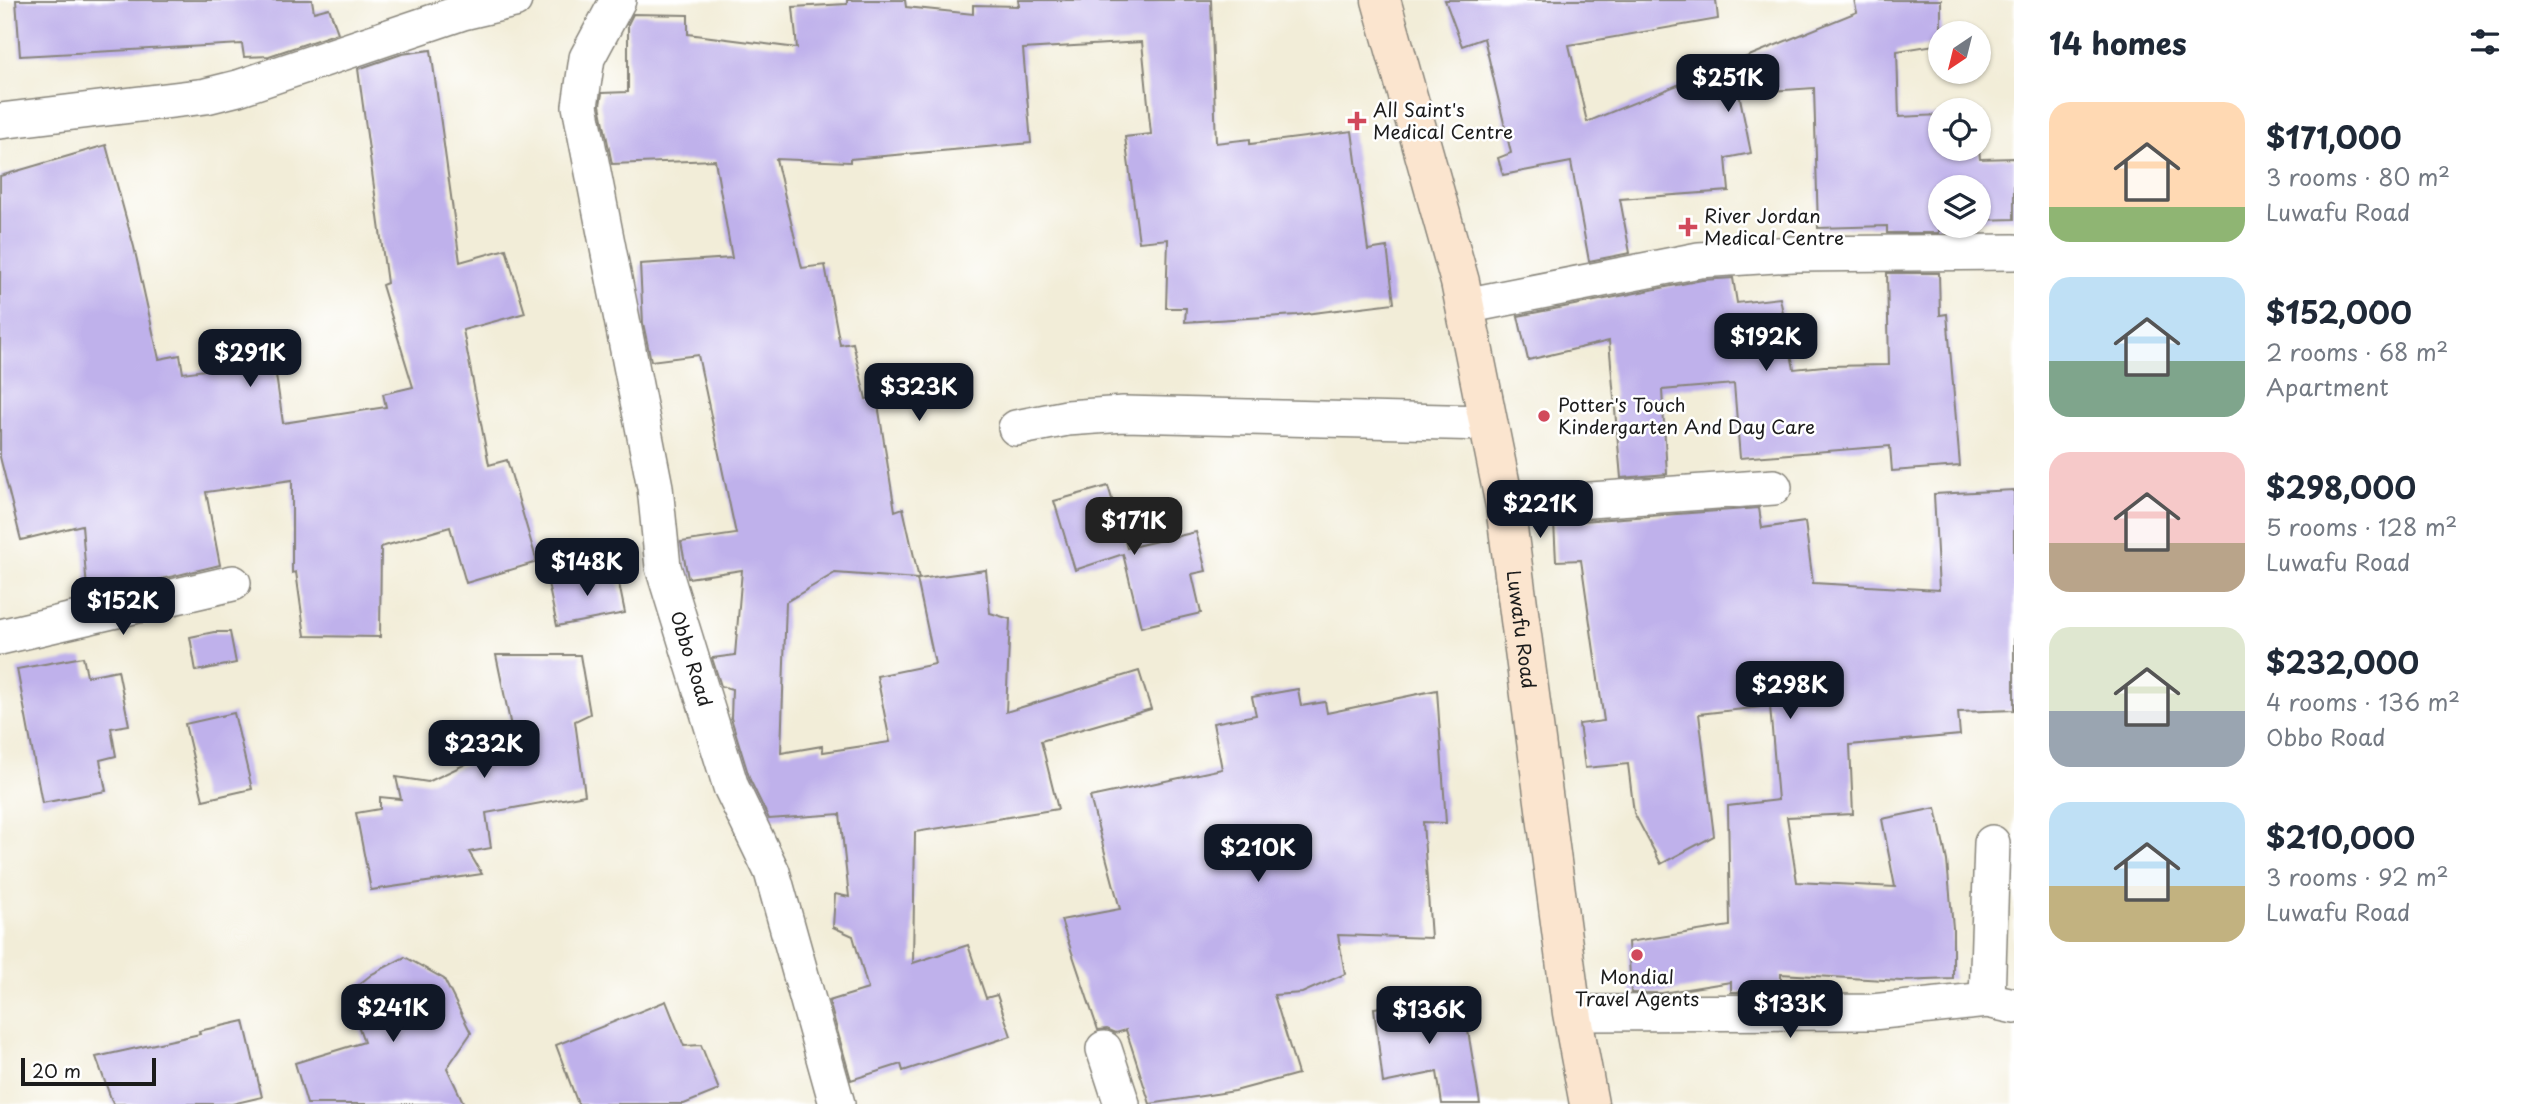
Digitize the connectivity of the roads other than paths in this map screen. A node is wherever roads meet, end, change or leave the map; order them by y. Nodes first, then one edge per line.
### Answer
1 (514, 0) edge
2 (618, 0) edge
3 (1381, 0) edge
4 (0, 121) edge
5 (2014, 252) edge
6 (1465, 306) junction
7 (1488, 423) junction
8 (1016, 428) dead end
9 (1774, 487) dead end
10 (1505, 506) junction
11 (233, 583) dead end
12 (0, 637) edge
13 (1992, 842) dead end
14 (2001, 1003) edge
15 (1572, 1013) junction
16 (1104, 1049) dead end
17 (837, 1104) edge
18 (1122, 1104) edge
19 (1589, 1104) edge

1 - 4 street
2 - 17 street, Obbo Road
3 - 6 street, Luwafu Road
5 - 6 street
6 - 7 street, Luwafu Road
7 - 8 street
7 - 10 street, Luwafu Road
9 - 10 street
10 - 15 street, Luwafu Road
11 - 12 street
13 - 14 street
14 - 15 street
15 - 19 street, Luwafu Road
16 - 18 street

